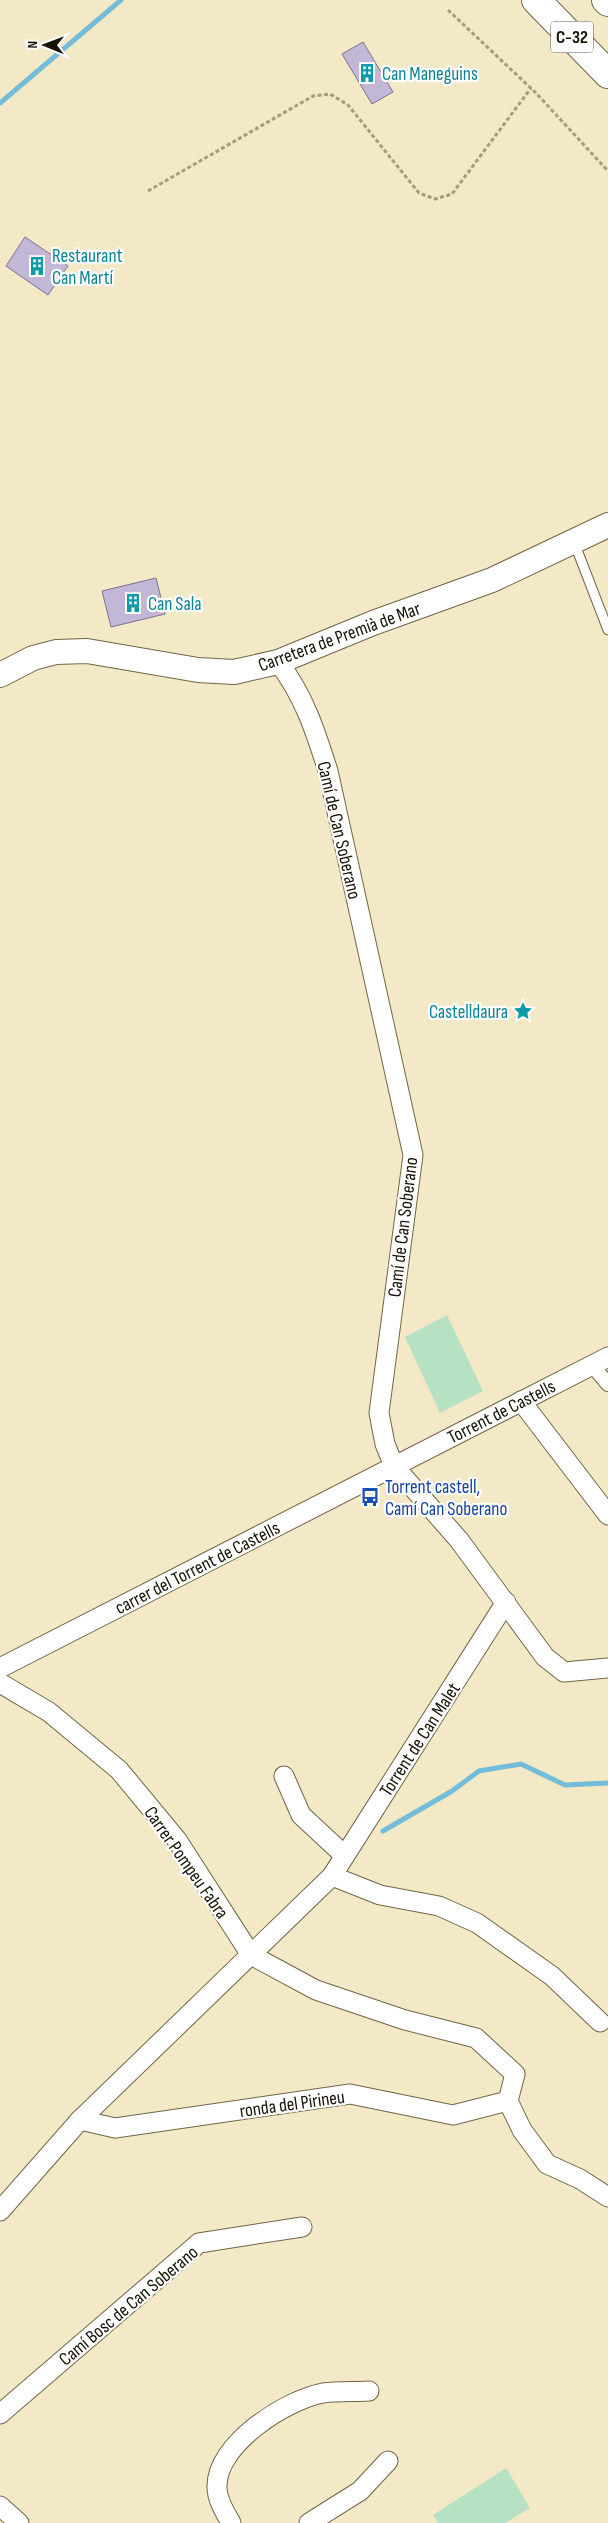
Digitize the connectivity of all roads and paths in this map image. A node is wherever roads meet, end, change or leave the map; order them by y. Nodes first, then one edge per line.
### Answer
1 (536, 0) edge
2 (448, 10) dead end
3 (608, 74) edge
4 (531, 88) junction
5 (608, 171) edge
6 (148, 191) dead end
7 (608, 525) edge
8 (574, 541) junction
9 (608, 630) edge
10 (278, 662) junction
11 (0, 675) edge
12 (600, 1361) edge
13 (608, 1384) edge
14 (521, 1401) junction
15 (394, 1466) junction
16 (608, 1515) edge
17 (506, 1602) junction
18 (0, 1668) edge
19 (608, 1668) edge
20 (0, 1683) edge
21 (284, 1776) dead end
22 (344, 1855) junction
23 (332, 1876) junction
24 (251, 1955) junction
25 (600, 2022) dead end
26 (508, 2101) junction
27 (80, 2120) junction
28 (608, 2198) edge
29 (0, 2211) edge
30 (302, 2227) dead end
31 (369, 2392) dead end
32 (0, 2414) edge
33 (388, 2461) dead end
34 (0, 2506) edge
35 (19, 2523) edge
36 (230, 2523) edge
37 (309, 2523) edge

1 - 3 highway, C-32
2 - 4 path
4 - 5 path
4 - 6 path
7 - 8 street, Carretera de Premià de Mar
8 - 9 lane
8 - 10 street, Carretera de Premià de Mar
10 - 11 street, Carretera de Premià de Mar
10 - 15 street, Camí de Can Soberano
12 - 13 street
12 - 14 street, Torrent de Castells
14 - 15 street, Torrent de Castells
14 - 16 street
15 - 17 street, Camí de Can Soberano
15 - 18 street, carrer del Torrent de Castells
17 - 19 street, Camí de Can Soberano
17 - 22 street, Torrent de Can Malet
20 - 24 street, Carrer Pompeu Fabra
21 - 22 street
22 - 23 street, Torrent de Can Malet
23 - 24 street
23 - 25 street
24 - 26 street
24 - 27 street
26 - 27 street, ronda del Pirineu
26 - 28 street
27 - 29 street
30 - 32 street, Camí Bosc de Can Soberano
31 - 36 street
33 - 37 street
34 - 35 street

